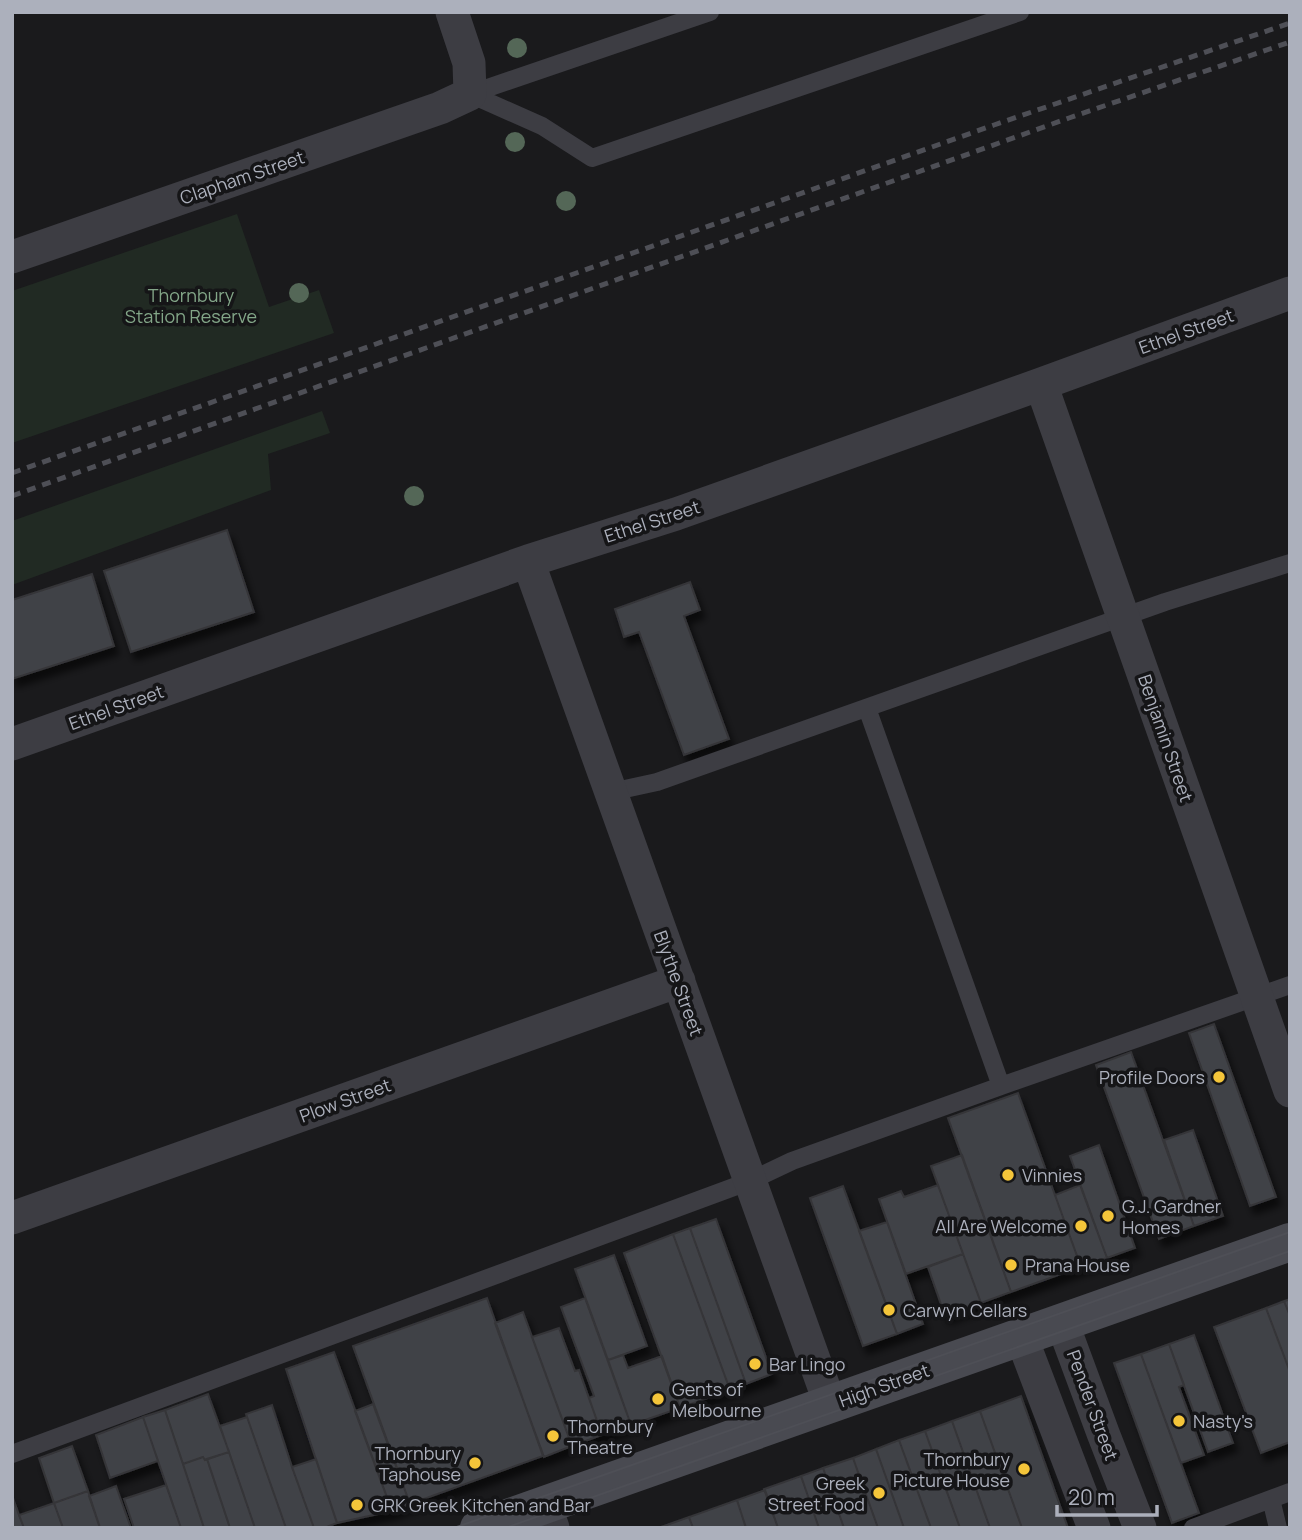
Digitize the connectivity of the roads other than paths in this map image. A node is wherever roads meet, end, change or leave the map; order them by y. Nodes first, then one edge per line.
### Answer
1 (452, 12) edge
2 (710, 12) edge
3 (1020, 12) edge
4 (470, 94) junction
5 (12, 257) edge
6 (1290, 293) edge
7 (1041, 384) junction
8 (528, 561) junction
9 (1290, 563) edge
10 (1124, 618) junction
11 (867, 708) junction
12 (12, 744) edge
13 (611, 792) junction
14 (678, 981) junction
15 (1290, 985) edge
16 (1256, 997) junction
17 (1001, 1086) junction
18 (1290, 1091) edge
19 (750, 1181) junction
20 (12, 1218) edge
21 (1290, 1242) edge
22 (1062, 1322) junction
23 (1021, 1336) junction
24 (830, 1404) junction
25 (12, 1454) edge
26 (1290, 1492) edge
27 (1271, 1499) junction
28 (549, 1516) edge
29 (479, 1528) edge
30 (1094, 1528) edge
31 (1140, 1528) edge
32 (1194, 1528) edge
33 (1278, 1528) edge

1 - 4 street
2 - 4 lane
3 - 4 lane
4 - 5 street, Clapham Street
6 - 7 street, Ethel Street
7 - 8 street, Ethel Street
7 - 10 street, Benjamin Street
8 - 12 street, Ethel Street
8 - 13 street, Blythe Street
9 - 10 lane
10 - 11 lane
10 - 16 street, Benjamin Street
11 - 13 lane
11 - 17 lane
13 - 14 street, Blythe Street
14 - 19 street, Blythe Street
14 - 20 street, Plow Street
15 - 16 lane
16 - 17 lane
16 - 18 street, Benjamin Street
17 - 19 lane
19 - 24 street, Blythe Street
19 - 25 lane
21 - 22 main road, High Street
22 - 23 main road, High Street
22 - 31 street, Pender Street
23 - 24 main road, High Street
23 - 30 street
24 - 28 main road, High Street
26 - 27 lane
27 - 32 lane
27 - 33 lane
28 - 29 main road, High Street

